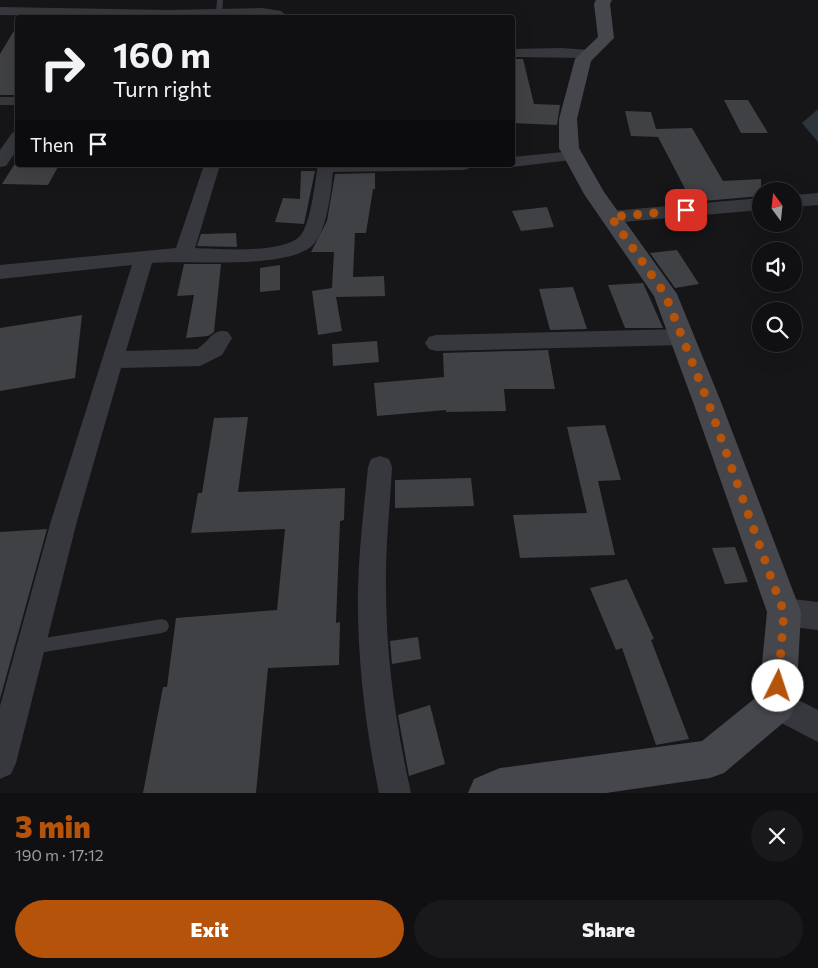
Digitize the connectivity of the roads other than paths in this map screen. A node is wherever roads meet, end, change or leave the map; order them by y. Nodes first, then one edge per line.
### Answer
1 (220, 0) edge
2 (604, 0) edge
3 (128, 6) edge
4 (0, 11) edge
5 (219, 13) junction
6 (66, 14) edge
7 (278, 15) edge
8 (515, 52) edge
9 (588, 54) junction
10 (0, 101) edge
11 (15, 101) edge
12 (15, 140) edge
13 (574, 156) junction
14 (0, 162) edge
15 (515, 162) edge
16 (211, 167) edge
17 (326, 167) edge
18 (818, 199) edge
19 (802, 200) edge
20 (752, 205) edge
21 (611, 217) junction
22 (183, 255) junction
23 (144, 258) junction
24 (0, 272) edge
25 (682, 337) junction
26 (221, 338) dead end
27 (436, 343) dead end
28 (113, 360) junction
29 (380, 467) dead end
30 (784, 612) junction
31 (818, 616) edge
32 (162, 626) dead end
33 (30, 648) junction
34 (777, 704) junction
35 (818, 727) edge
36 (0, 763) edge
37 (395, 793) edge
38 (488, 793) edge

1 - 5 lane
2 - 9 street
3 - 5 street
3 - 6 street
4 - 6 street
5 - 7 street
8 - 9 street
9 - 13 street
10 - 11 street
12 - 14 street
13 - 15 street
13 - 21 street
16 - 22 street
17 - 22 street
18 - 19 street
20 - 21 street
21 - 25 street
22 - 23 street
23 - 24 street
23 - 28 street
25 - 27 street
25 - 30 street
26 - 28 street
28 - 33 street
29 - 37 street
30 - 31 street
30 - 34 street
32 - 33 lane
33 - 36 street
34 - 35 street
34 - 38 street

